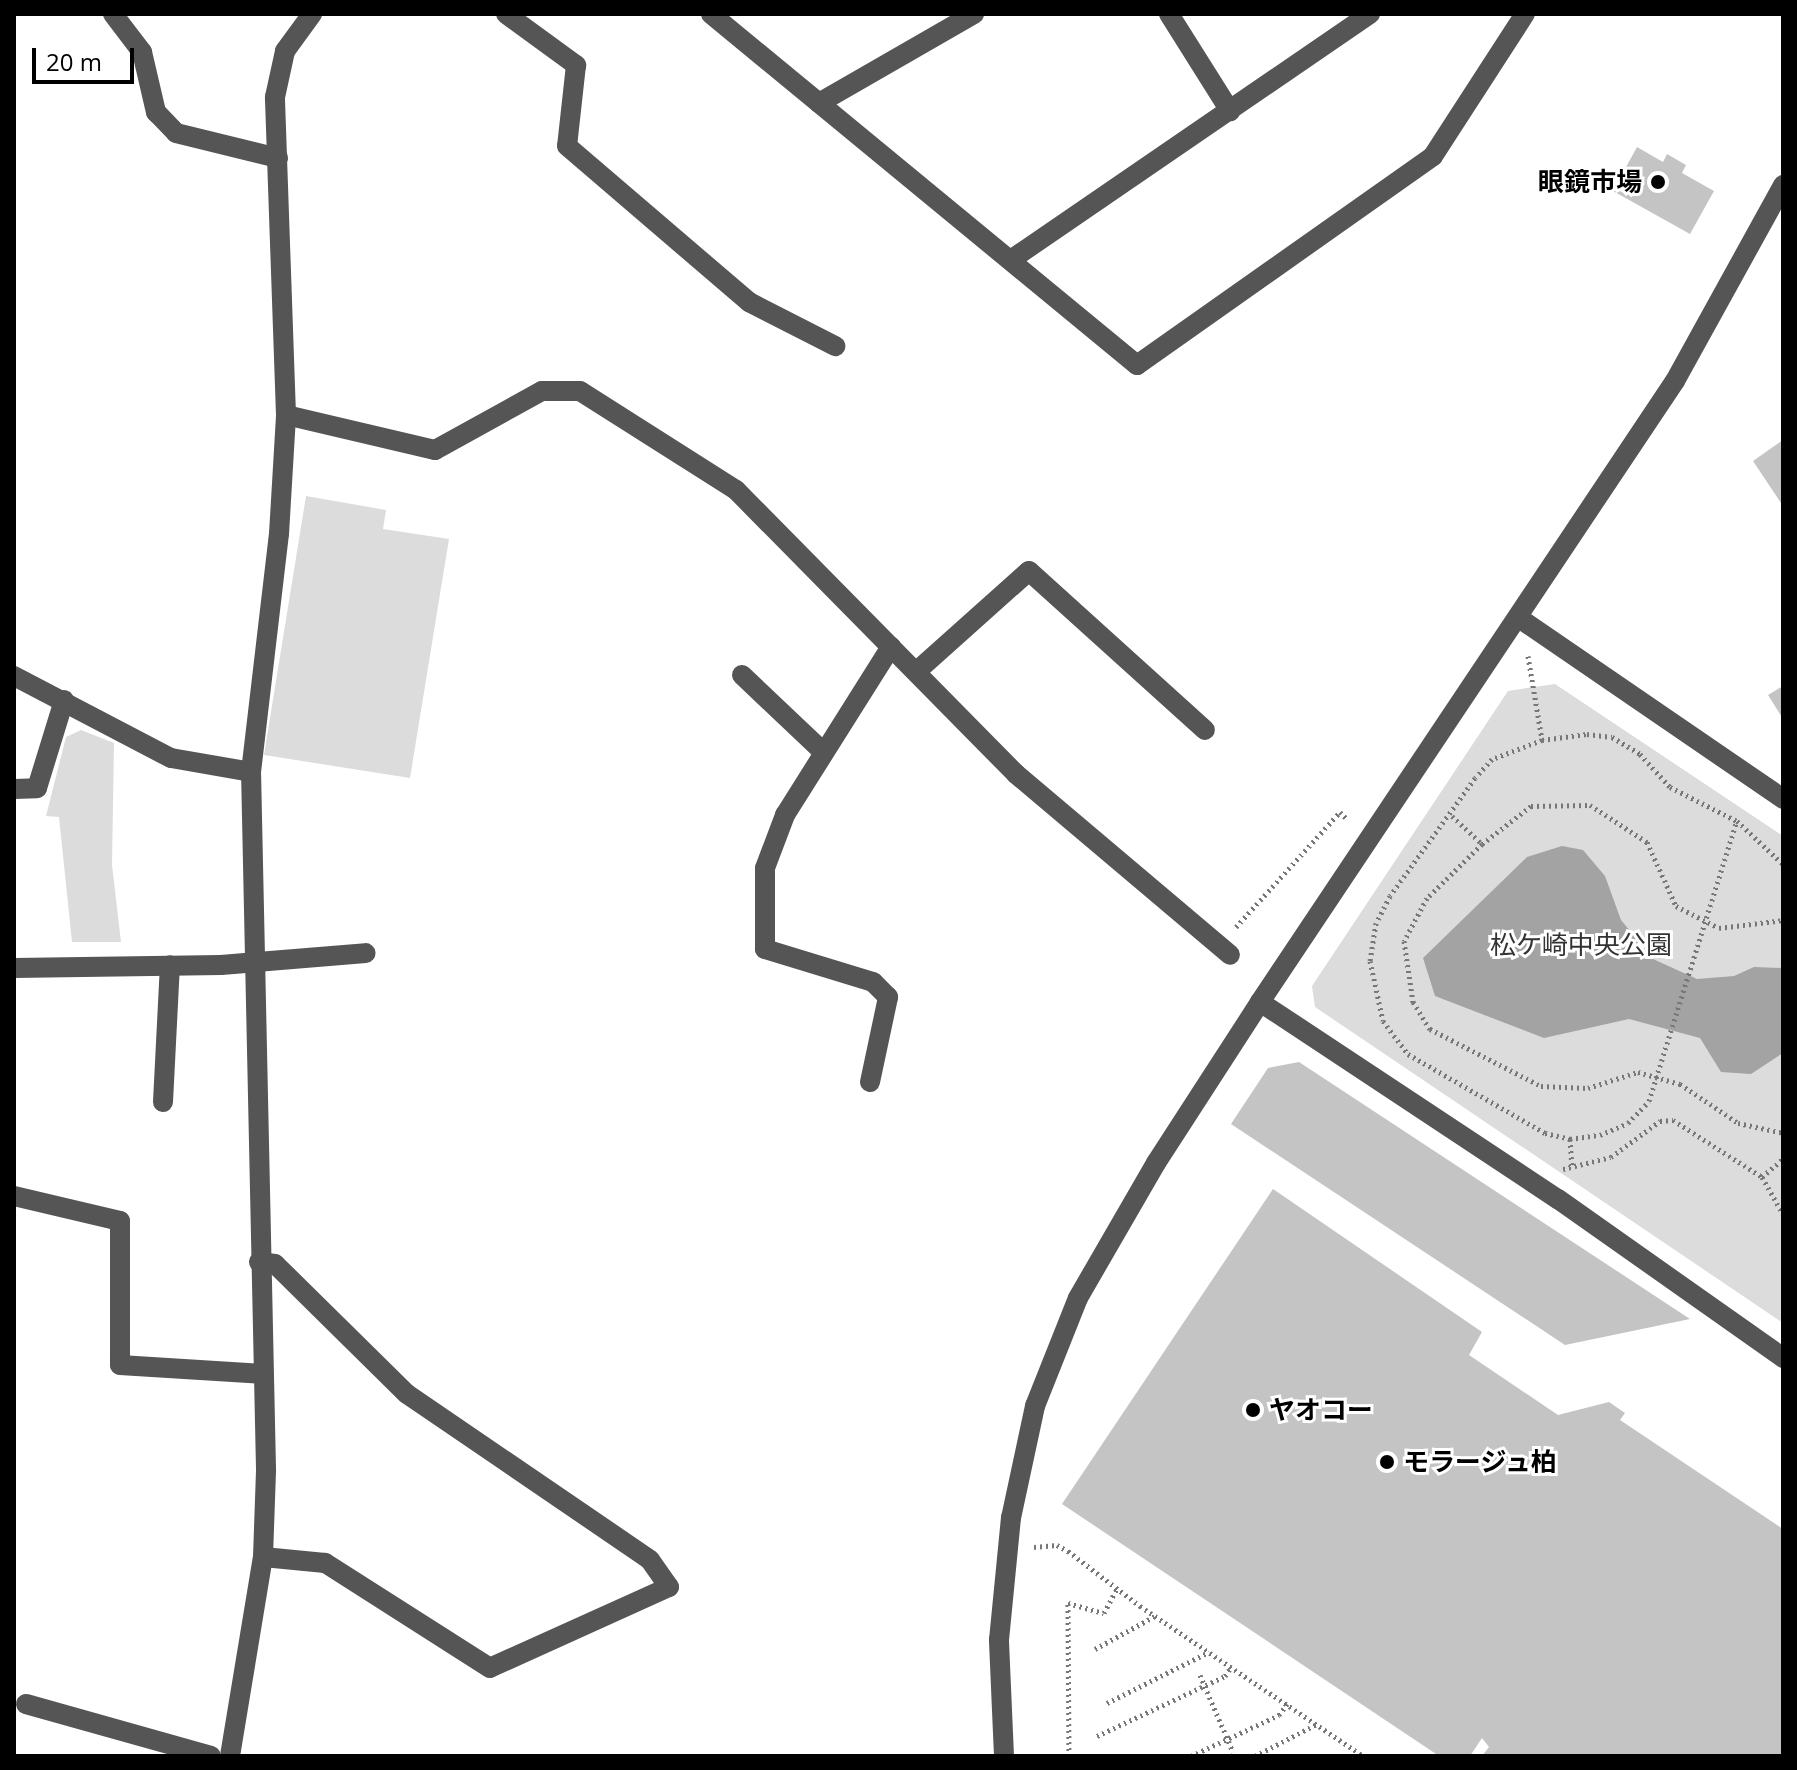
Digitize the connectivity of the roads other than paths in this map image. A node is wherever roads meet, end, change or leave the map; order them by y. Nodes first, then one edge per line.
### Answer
1 (113, 14) edge
2 (312, 14) edge
3 (506, 14) edge
4 (711, 14) edge
5 (974, 14) edge
6 (1169, 14) edge
7 (1525, 14) edge
8 (1365, 16) edge
9 (819, 103) junction
10 (1230, 111) junction
11 (278, 158) junction
12 (1783, 185) edge
13 (1012, 259) junction
14 (835, 346) dead end
15 (286, 415) junction
16 (1519, 618) junction
17 (891, 647) junction
18 (917, 671) junction
19 (742, 675) dead end
20 (14, 676) edge
21 (64, 700) junction
22 (1205, 730) dead end
23 (823, 752) junction
24 (251, 772) junction
25 (14, 789) edge
26 (1783, 799) edge
27 (366, 953) dead end
28 (1230, 955) dead end
29 (253, 959) junction
30 (170, 965) junction
31 (14, 968) edge
32 (1260, 1002) junction
33 (870, 1082) dead end
34 (163, 1102) dead end
35 (14, 1196) edge
36 (259, 1262) junction
37 (1783, 1358) edge
38 (263, 1374) junction
39 (263, 1557) junction
40 (26, 1704) dead end
41 (211, 1756) edge
42 (230, 1756) edge
43 (1004, 1756) edge

1 - 11 street
2 - 11 street
3 - 14 street
4 - 9 street
5 - 9 street
6 - 10 street
7 - 13 street
8 - 10 street
9 - 13 street
10 - 13 street
11 - 15 street
12 - 16 street
15 - 17 street
15 - 24 street
16 - 26 street
16 - 32 street
17 - 18 street
17 - 23 street
18 - 22 street
18 - 28 street
19 - 23 street
20 - 21 street
21 - 24 street
21 - 25 street
23 - 33 street
24 - 29 street
27 - 29 street
29 - 30 street
29 - 36 street
30 - 31 street
30 - 34 street
32 - 37 street
32 - 43 street
35 - 38 street
36 - 38 street
36 - 39 street
38 - 39 street
39 - 42 street
40 - 41 street

